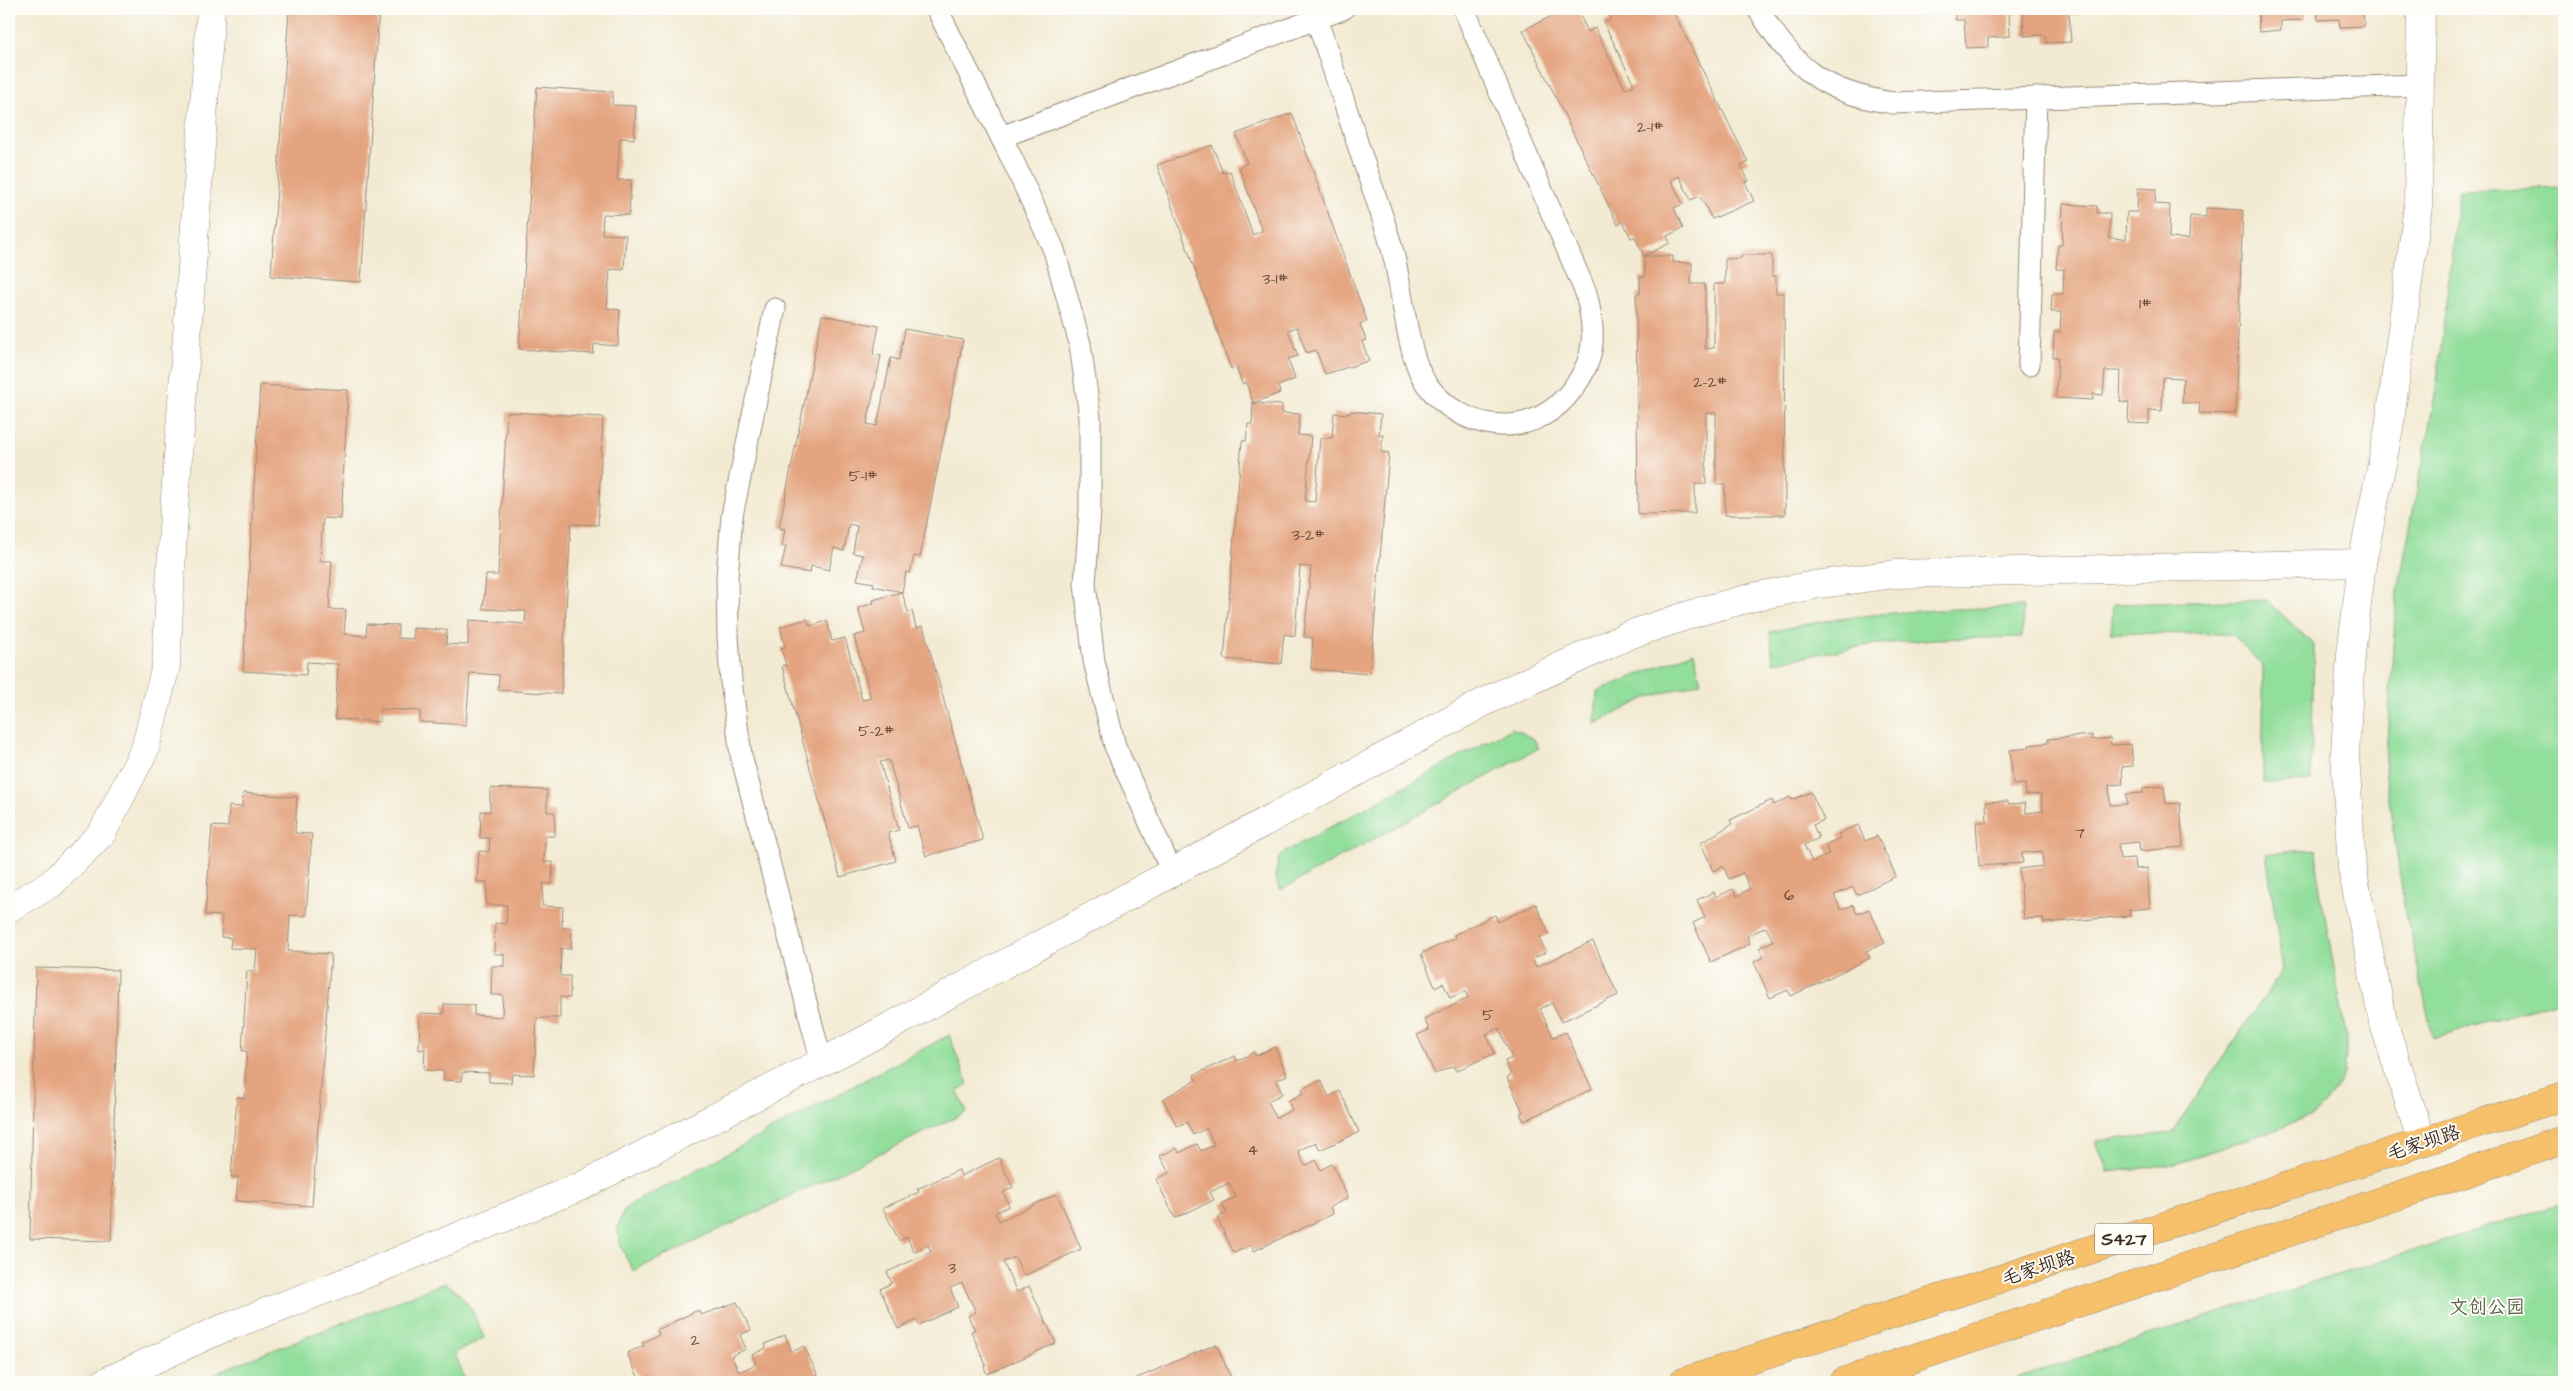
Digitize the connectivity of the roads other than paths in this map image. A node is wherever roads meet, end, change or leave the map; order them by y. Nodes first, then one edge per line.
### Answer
1 (212, 9) edge
2 (937, 9) edge
3 (1343, 9) edge
4 (1464, 9) edge
5 (1758, 9) edge
6 (2421, 9) edge
7 (1314, 14) edge
8 (2421, 85) junction
9 (2036, 98) junction
10 (1001, 138) junction
11 (774, 309) dead end
12 (2029, 365) dead end
13 (2362, 563) junction
14 (1172, 872) junction
15 (9, 908) edge
16 (822, 1062) junction
17 (2564, 1096) edge
18 (2564, 1140) edge
19 (2422, 1142) junction
20 (105, 1382) edge
21 (1683, 1382) edge
22 (1844, 1382) edge

1 - 15 street
2 - 10 lane
3 - 7 lane
4 - 7 lane
5 - 9 lane
6 - 8 street
7 - 10 lane
8 - 9 lane
8 - 13 street
9 - 12 lane
10 - 14 lane
11 - 16 lane
13 - 14 street
13 - 19 street
14 - 16 street
16 - 20 street
17 - 19 main road, 毛家坝路 / S427
18 - 22 main road, S427
19 - 21 main road, 毛家坝路 / S427

